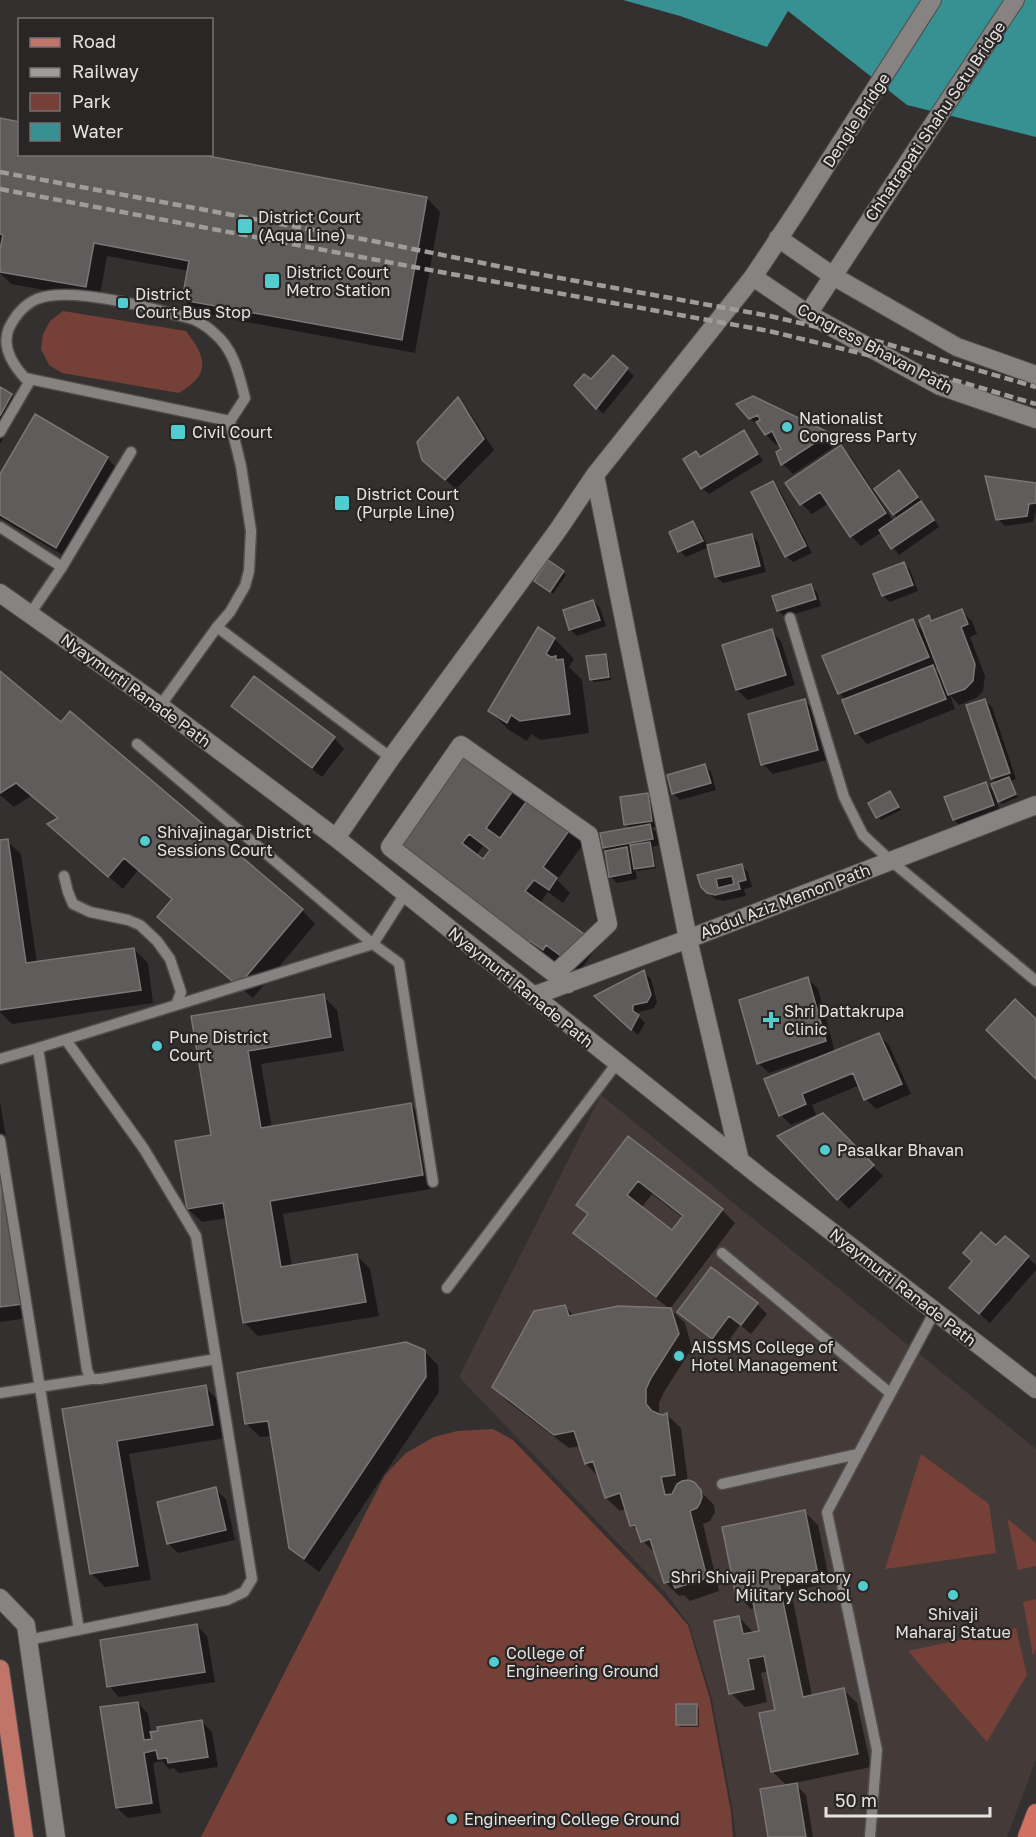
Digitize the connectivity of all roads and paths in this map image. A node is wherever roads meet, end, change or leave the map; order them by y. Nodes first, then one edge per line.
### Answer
1 (932, 0) edge
2 (1015, 0) edge
3 (778, 238) junction
4 (753, 276) junction
5 (833, 276) junction
6 (808, 314) junction
7 (1036, 375) edge
8 (32, 379) junction
9 (1036, 419) edge
10 (230, 421) junction
11 (0, 432) edge
12 (131, 452) dead end
13 (595, 475) junction
14 (0, 527) edge
15 (62, 567) junction
16 (0, 593) edge
17 (30, 614) junction
18 (790, 618) dead end
19 (217, 627) junction
20 (160, 706) junction
21 (136, 744) dead end
22 (391, 758) junction
23 (1036, 805) edge
24 (336, 838) junction
25 (891, 861) junction
26 (64, 876) dead end
27 (405, 894) junction
28 (688, 939) junction
29 (373, 944) junction
30 (562, 978) junction
31 (1036, 981) edge
32 (533, 996) junction
33 (176, 1005) junction
34 (66, 1040) junction
35 (38, 1048) junction
36 (0, 1059) edge
37 (617, 1063) junction
38 (0, 1140) edge
39 (740, 1161) junction
40 (433, 1182) dead end
41 (722, 1253) dead end
42 (447, 1288) dead end
43 (935, 1311) junction
44 (216, 1359) junction
45 (91, 1379) junction
46 (40, 1387) junction
47 (1036, 1389) edge
48 (1, 1393) edge
49 (890, 1393) junction
50 (858, 1454) junction
51 (722, 1484) dead end
52 (0, 1598) edge
53 (79, 1630) junction
54 (28, 1640) junction
55 (0, 1669) edge
56 (1036, 1814) edge
57 (24, 1837) edge
58 (56, 1837) edge
59 (870, 1837) edge
60 (1027, 1837) edge

1 - 3 street, Dengle Bridge
2 - 5 street, Chhatrapati Shahu Setu Bridge
3 - 4 street, Dengle Bridge
3 - 5 street
4 - 6 street, Congress Bhavan Path
4 - 13 street, Dengle Bridge
5 - 6 street, Chhatrapati Shahu Setu Bridge
5 - 7 street
6 - 9 street, Congress Bhavan Path
8 - 10 lane
8 - 10 lane
8 - 11 lane
10 - 19 lane
12 - 15 lane
13 - 22 street, Dengle Bridge
13 - 28 street
14 - 15 lane
15 - 17 lane
16 - 17 street, Nyaymurti Ranade Path
17 - 20 street, Nyaymurti Ranade Path
18 - 25 lane
19 - 20 lane
19 - 22 lane
20 - 24 street, Nyaymurti Ranade Path
21 - 29 lane
22 - 24 street, Dengle Bridge
23 - 25 street, Abdul Aziz Memon Path
24 - 27 street, Nyaymurti Ranade Path
25 - 28 street, Abdul Aziz Memon Path
25 - 31 lane
26 - 33 lane
27 - 29 lane
27 - 32 street, Nyaymurti Ranade Path
28 - 30 street, Abdul Aziz Memon Path
28 - 39 street
29 - 33 lane
29 - 40 lane
30 - 30 street
30 - 32 street, Abdul Aziz Memon Path
32 - 37 street, Nyaymurti Ranade Path
33 - 34 lane
34 - 35 lane
34 - 44 lane
35 - 36 lane
35 - 45 lane
37 - 39 street, Nyaymurti Ranade Path
37 - 42 lane
38 - 46 lane
39 - 43 street, Nyaymurti Ranade Path
41 - 49 lane
43 - 47 street, Nyaymurti Ranade Path
43 - 49 lane
44 - 45 lane
44 - 53 lane
45 - 46 lane
46 - 48 lane
46 - 53 lane
49 - 50 lane
50 - 51 lane
50 - 59 lane
52 - 54 street
53 - 54 lane
54 - 58 street
55 - 57 main road
56 - 60 highway

